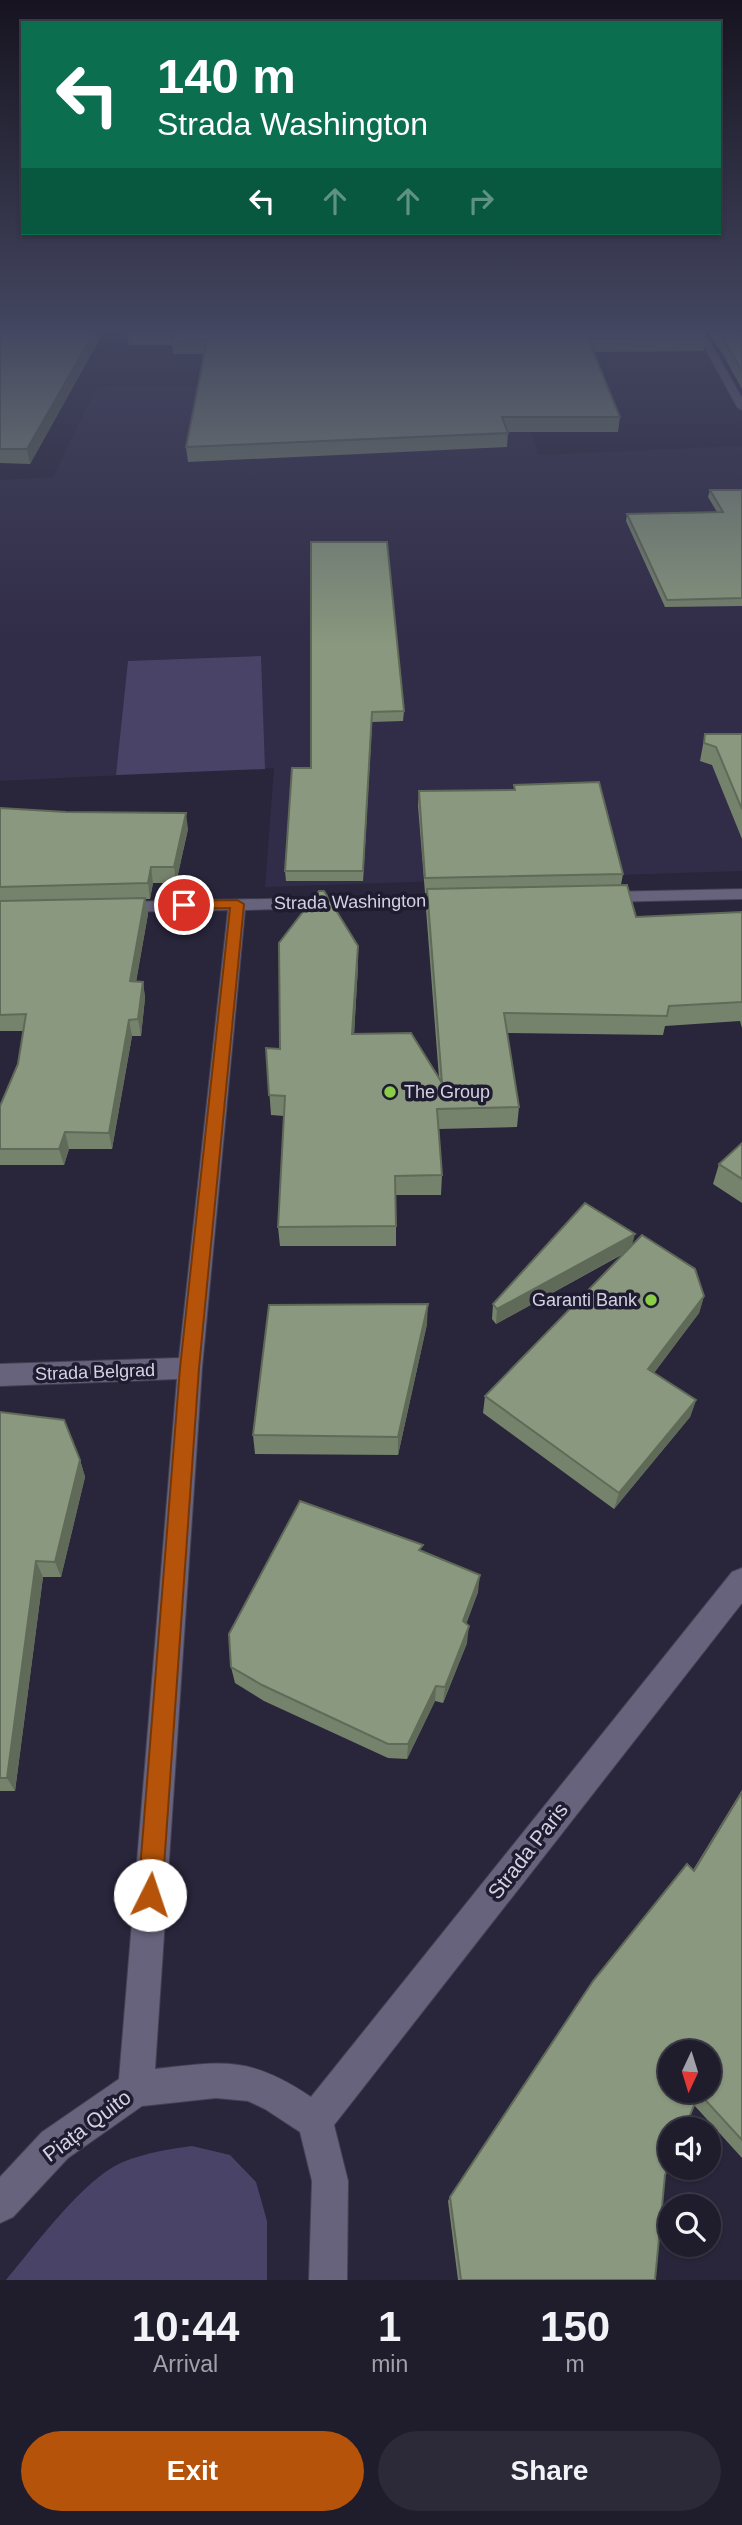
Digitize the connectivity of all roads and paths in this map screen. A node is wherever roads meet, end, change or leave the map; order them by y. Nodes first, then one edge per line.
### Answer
1 (742, 894) edge
2 (592, 897) edge
3 (469, 900) edge
4 (237, 904) junction
5 (97, 907) edge
6 (190, 1368) junction
7 (0, 1375) edge
8 (742, 1581) edge
9 (136, 2089) junction
10 (315, 2121) junction
11 (0, 2204) edge
12 (328, 2280) edge

1 - 2 street
3 - 4 street, Strada Washington
4 - 5 street, Strada Washington
4 - 6 street
6 - 7 street, Strada Belgrad
6 - 9 street
8 - 10 street, Strada Paris
9 - 10 street, Piața Quito
9 - 11 street, Piața Quito
10 - 12 street

